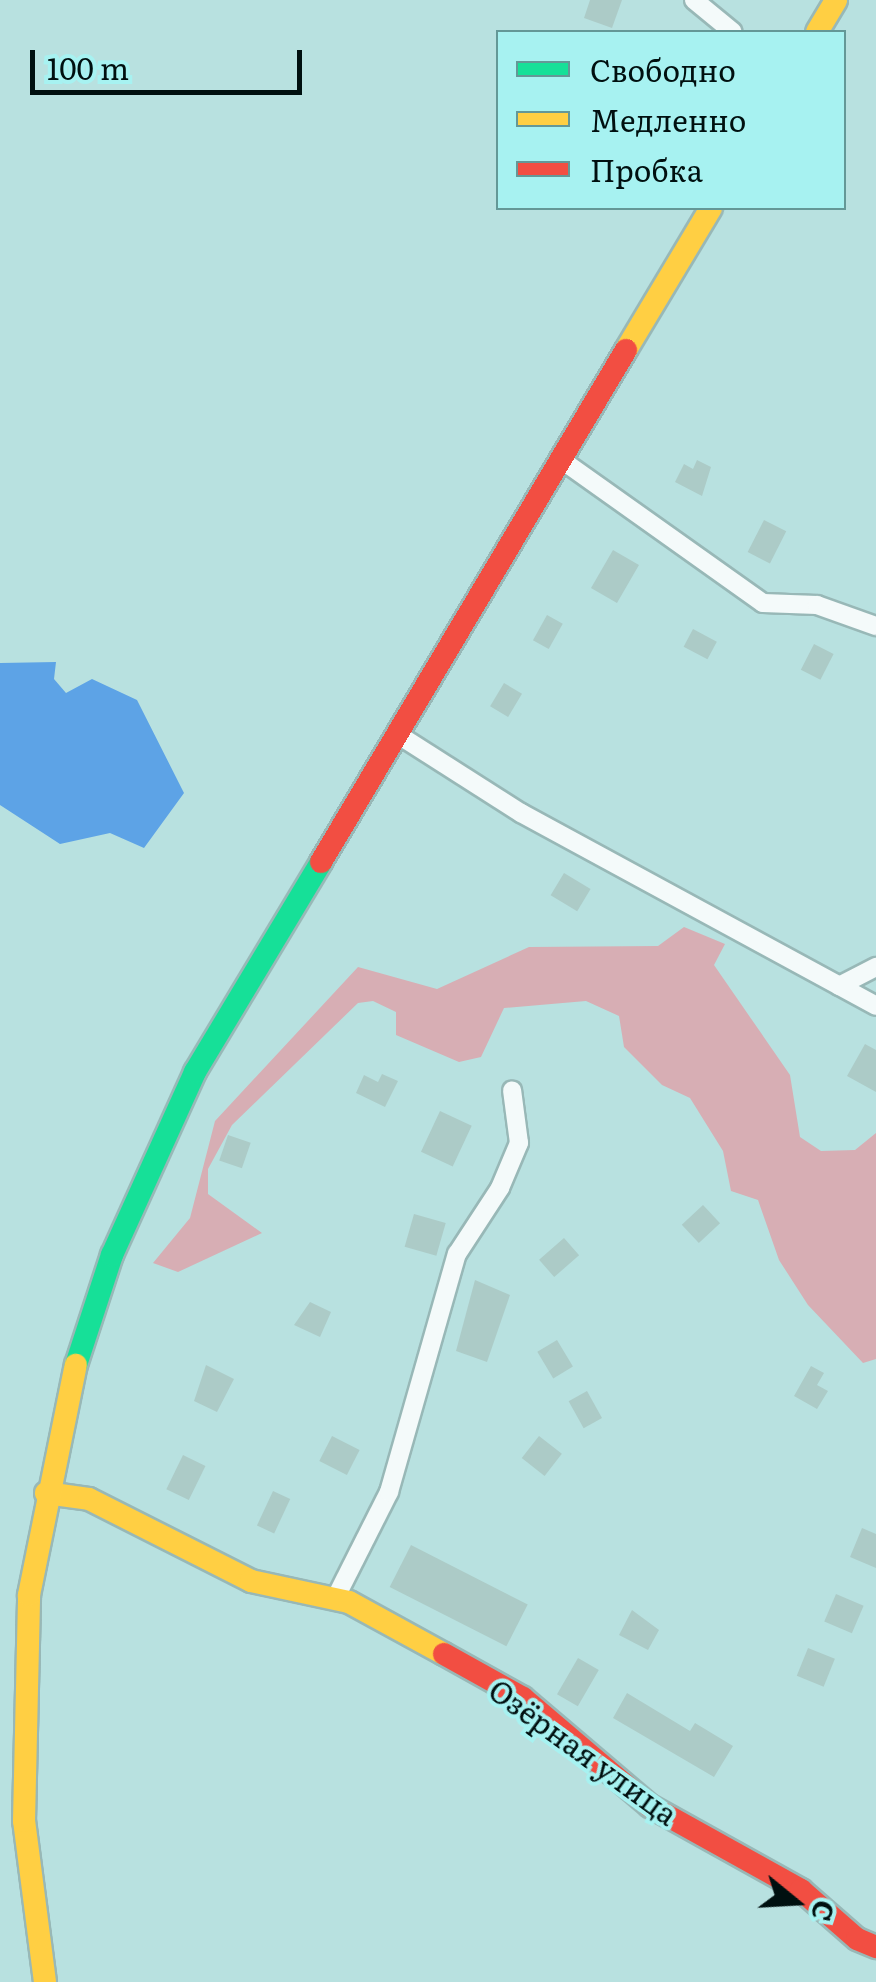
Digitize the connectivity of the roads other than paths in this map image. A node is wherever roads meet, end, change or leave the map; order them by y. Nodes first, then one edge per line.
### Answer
1 (694, 0) edge
2 (836, 0) edge
3 (731, 30) edge
4 (818, 30) edge
5 (710, 210) edge
6 (563, 461) junction
7 (876, 626) edge
8 (397, 734) junction
9 (876, 967) edge
10 (839, 986) junction
11 (876, 1006) edge
12 (512, 1090) dead end
13 (46, 1493) junction
14 (336, 1597) junction
15 (876, 1947) edge
16 (44, 1982) edge

1 - 3 street
2 - 4 street
5 - 6 street
6 - 7 street
6 - 8 street
8 - 10 street
8 - 13 street
9 - 10 street
10 - 11 street
12 - 14 street
13 - 14 street, Озёрная улица
13 - 16 street
14 - 15 street, Озёрная улица

